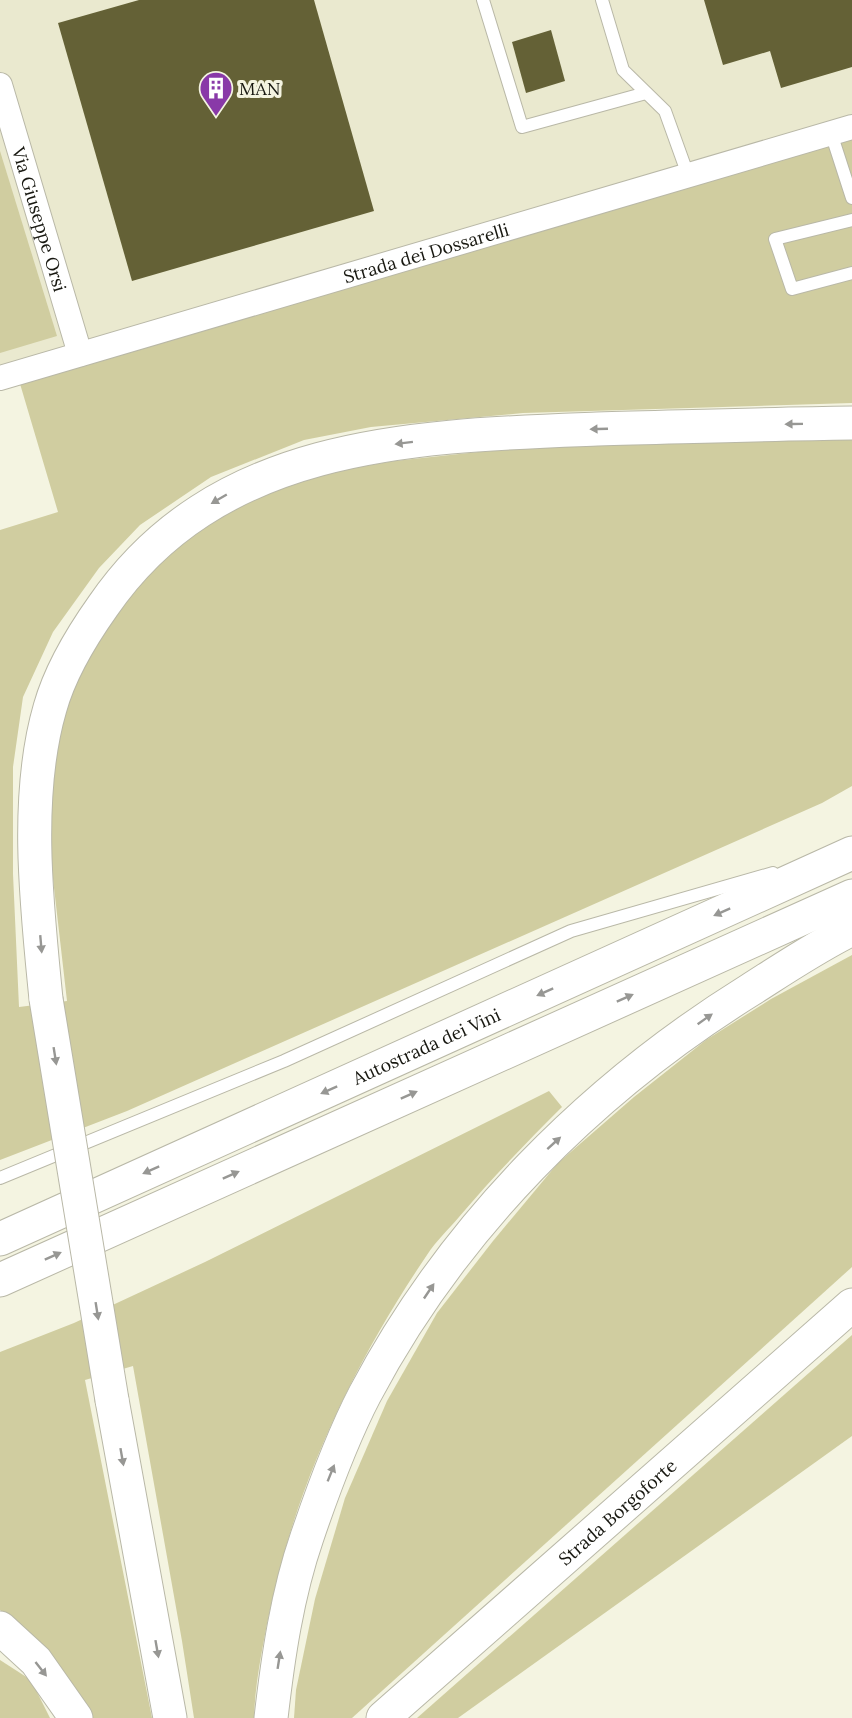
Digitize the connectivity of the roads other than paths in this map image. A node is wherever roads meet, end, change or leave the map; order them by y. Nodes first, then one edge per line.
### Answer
1 (483, 0) edge
2 (602, 0) edge
3 (0, 85) edge
4 (646, 93) junction
5 (842, 130) edge
6 (688, 175) junction
7 (852, 198) edge
8 (852, 220) edge
9 (852, 273) edge
10 (80, 354) junction
11 (0, 378) edge
12 (852, 423) edge
13 (852, 852) edge
14 (852, 896) edge
15 (852, 929) edge
16 (0, 1178) edge
17 (0, 1239) edge
18 (0, 1280) edge
19 (852, 1305) edge
20 (0, 1628) edge
21 (76, 1718) edge
22 (170, 1718) edge
23 (272, 1718) edge
24 (383, 1718) edge

1 - 4 lane
2 - 4 lane
3 - 10 street, Via Giuseppe Orsi
4 - 6 lane
5 - 6 street, Strada dei Dossarelli
5 - 7 lane
6 - 10 street, Strada dei Dossarelli
8 - 9 lane
10 - 11 street, Strada dei Dossarelli
12 -> 22 main road, bridge
13 - 16 lane
13 -> 17 main road, Autostrada dei Vini
18 -> 14 main road, Autostrada dei Vini
23 -> 15 main road
19 - 24 main road, Strada Borgoforte
20 -> 21 main road

